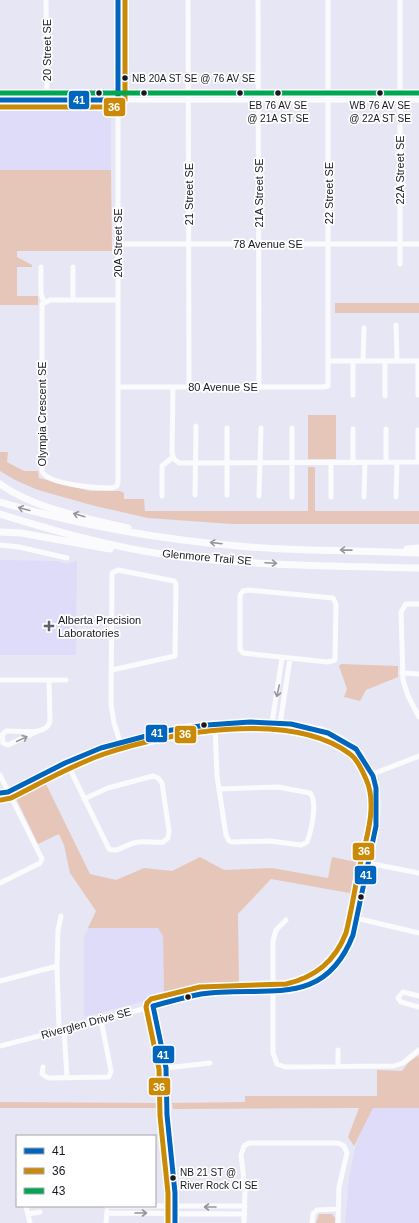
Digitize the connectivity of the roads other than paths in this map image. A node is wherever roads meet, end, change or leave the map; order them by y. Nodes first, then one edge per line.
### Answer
1 (46, 0) edge
2 (118, 0) edge
3 (188, 0) edge
4 (258, 0) edge
5 (328, 0) edge
6 (400, 0) edge
7 (0, 100) edge
8 (47, 100) junction
9 (118, 100) junction
10 (188, 100) junction
11 (259, 100) junction
12 (329, 100) junction
13 (401, 100) junction
14 (419, 100) edge
15 (118, 244) junction
16 (189, 244) junction
17 (259, 244) junction
18 (329, 244) junction
19 (399, 244) junction
20 (419, 244) edge
21 (400, 264) dead end
22 (41, 267) dead end
23 (73, 267) dead end
24 (73, 300) junction
25 (118, 300) junction
26 (44, 302) junction
27 (396, 325) dead end
28 (364, 328) dead end
29 (353, 361) junction
30 (363, 361) junction
31 (385, 361) junction
32 (397, 361) junction
33 (418, 361) edge
34 (330, 362) junction
35 (328, 386) joint
36 (118, 387) junction
37 (173, 387) junction
38 (189, 387) junction
39 (259, 387) junction
40 (353, 395) dead end
41 (418, 395) dead end
42 (385, 396) dead end
43 (196, 426) dead end
44 (227, 428) dead end
45 (261, 428) dead end
46 (292, 428) dead end
47 (353, 429) dead end
48 (386, 429) dead end
49 (418, 430) dead end
50 (172, 457) junction
51 (386, 462) junction
52 (397, 462) junction
53 (418, 462) edge
54 (194, 463) junction
55 (227, 463) junction
56 (260, 463) junction
57 (291, 463) junction
58 (331, 463) junction
59 (353, 463) junction
60 (365, 463) junction
61 (0, 484) edge
62 (116, 486) joint
63 (195, 495) dead end
64 (162, 496) dead end
65 (227, 496) dead end
66 (259, 496) dead end
67 (292, 497) dead end
68 (364, 497) dead end
69 (396, 497) dead end
70 (331, 498) dead end
71 (0, 502) edge
72 (0, 514) edge
73 (0, 532) edge
74 (172, 538) junction
75 (0, 545) edge
76 (419, 548) edge
77 (385, 551) junction
78 (419, 553) edge
79 (168, 555) junction
80 (67, 558) dead end
81 (384, 567) junction
82 (419, 568) edge
83 (419, 572) edge
84 (419, 604) edge
85 (282, 658) junction
86 (290, 659) junction
87 (112, 670) junction
88 (402, 673) junction
89 (419, 674) edge
90 (0, 680) edge
91 (50, 680) junction
92 (66, 680) dead end
93 (419, 717) edge
94 (272, 723) junction
95 (215, 724) junction
96 (280, 724) junction
97 (38, 731) junction
98 (120, 742) junction
99 (419, 756) edge
100 (67, 763) junction
101 (373, 774) junction
102 (0, 776) edge
103 (219, 789) junction
104 (8, 792) junction
105 (0, 793) edge
106 (0, 797) edge
107 (84, 799) junction
108 (368, 863) junction
109 (419, 873) edge
110 (0, 883) edge
111 (61, 916) dead end
112 (356, 918) junction
113 (286, 920) dead end
114 (419, 933) edge
115 (57, 966) junction
116 (0, 981) edge
117 (273, 992) junction
118 (419, 996) edge
119 (153, 1006) junction
120 (419, 1007) edge
121 (101, 1020) junction
122 (62, 1029) junction
123 (0, 1046) edge
124 (338, 1050) dead end
125 (419, 1050) edge
126 (210, 1063) dead end
127 (338, 1066) junction
128 (43, 1067) dead end
129 (166, 1068) junction
130 (67, 1078) junction
131 (156, 1206) edge
132 (175, 1206) junction
133 (245, 1206) junction
134 (26, 1207) edge
135 (106, 1207) edge
136 (338, 1210) junction
137 (40, 1212) dead end
138 (107, 1213) junction
139 (28, 1214) junction
140 (175, 1214) junction
141 (245, 1214) junction
142 (30, 1223) edge
143 (106, 1223) edge
144 (175, 1223) edge
145 (244, 1223) edge
146 (312, 1223) edge
147 (338, 1223) edge

1 - 8 street, 20 Street SE
2 - 9 street, 20A Street SE
3 - 10 street, 21 Street SE
4 - 11 street, 21A Street SE
5 - 12 street, 22 Street SE
6 - 13 street, 22A Street SE
7 - 8 street
8 - 9 street
9 - 10 street
9 - 15 street, 20A Street SE
10 - 11 street
10 - 16 street, 21 Street SE
11 - 12 street
11 - 17 street, 21A Street SE
12 - 13 street
12 - 18 street, 22 Street SE
13 - 14 street
13 - 19 street, 22A Street SE
15 - 16 street, 78 Avenue SE
15 - 25 street, 20A Street SE
16 - 17 street, 78 Avenue SE
16 - 38 street, 21 Street SE
17 - 18 street, 78 Avenue SE
17 - 39 street, 21A Street SE
18 - 19 street, 78 Avenue SE
18 - 34 street, 22 Street SE
19 - 20 street, 78 Avenue SE
19 - 21 street, 22A Street SE
22 - 26 street, Olympia Crescent SE
23 - 24 street
24 - 25 street
24 - 26 street
25 - 36 street, 20A Street SE
26 - 62 street, Olympia Crescent SE
27 - 32 street
28 - 30 street
29 - 30 street
29 - 34 street
29 - 40 street
30 - 31 street
31 - 32 street
31 - 42 street
32 - 33 street
33 - 41 street
34 - 35 street, 22 Street SE
35 - 39 street, 80 Avenue SE
36 - 37 street, 80 Avenue SE
36 - 62 street, 20A Street SE
37 - 38 street, 80 Avenue SE
37 - 50 street
38 - 39 street, 80 Avenue SE
43 - 54 street
44 - 55 street
45 - 56 street
46 - 57 street
47 - 59 street
48 - 51 street
49 - 53 street
50 - 54 street
50 - 64 street
51 - 52 street
51 - 60 street
52 - 53 street
52 - 69 street
54 - 55 street
54 - 63 street
55 - 56 street
55 - 65 street
56 - 57 street
56 - 66 street
57 - 58 street
57 - 67 street
58 - 59 street
58 - 70 street
59 - 60 street
60 - 68 street
74 -> 61 highway
74 -> 71 highway, Glenmore Trail SE
72 - 79 highway, Glenmore Trail SE
73 - 79 highway
77 -> 74 highway, Glenmore Trail SE
75 - 80 street
76 - 77 highway
77 - 78 highway, Glenmore Trail SE
79 -> 81 highway, Glenmore Trail SE
81 - 82 highway, Glenmore Trail SE
81 - 83 highway
84 - 88 street
85 - 86 street
85 - 86 street
85 -> 94 street
86 - 96 street
87 - 87 street
87 - 98 street
88 - 89 street
88 - 93 street
90 - 91 street
91 - 92 street
91 - 97 street
94 - 95 street, Riverglen Drive SE
94 - 96 street, Riverglen Drive SE
95 - 98 street, Riverglen Drive SE
95 - 103 street
96 - 101 street, Riverglen Drive SE
97 -> 97 street
98 - 100 street, Riverglen Drive SE
99 - 101 street
100 - 104 street, Riverglen Drive SE
100 - 107 street
101 - 108 street, Riverglen Drive SE
102 - 104 street
103 - 103 street
104 - 105 street, Riverglen Drive SE
104 - 106 street, Riverglen Drive SE
104 - 110 street
107 - 107 street
108 - 109 street
108 - 112 street, Riverglen Drive SE
111 - 115 street
112 - 114 street
112 - 117 street, Riverglen Drive SE
113 - 117 street
115 - 116 street
115 - 122 street
117 - 119 street, Riverglen Drive SE
117 - 127 street
118 - 120 street
119 - 121 street, Riverglen Drive SE
119 - 129 street
121 - 122 street, Riverglen Drive SE
121 - 130 street
122 - 123 street, Riverglen Drive SE
122 - 130 street
124 - 127 street
125 - 127 street
126 - 129 street
128 - 130 street
129 - 132 street
131 - 132 street
133 -> 132 street
132 - 140 street
133 - 136 street
133 - 141 street
134 - 139 street
135 - 138 street
136 - 146 street
136 - 147 street
137 - 139 street
138 -> 140 street
138 - 143 street
139 - 142 street
140 - 141 street
140 - 144 street
141 - 145 street

